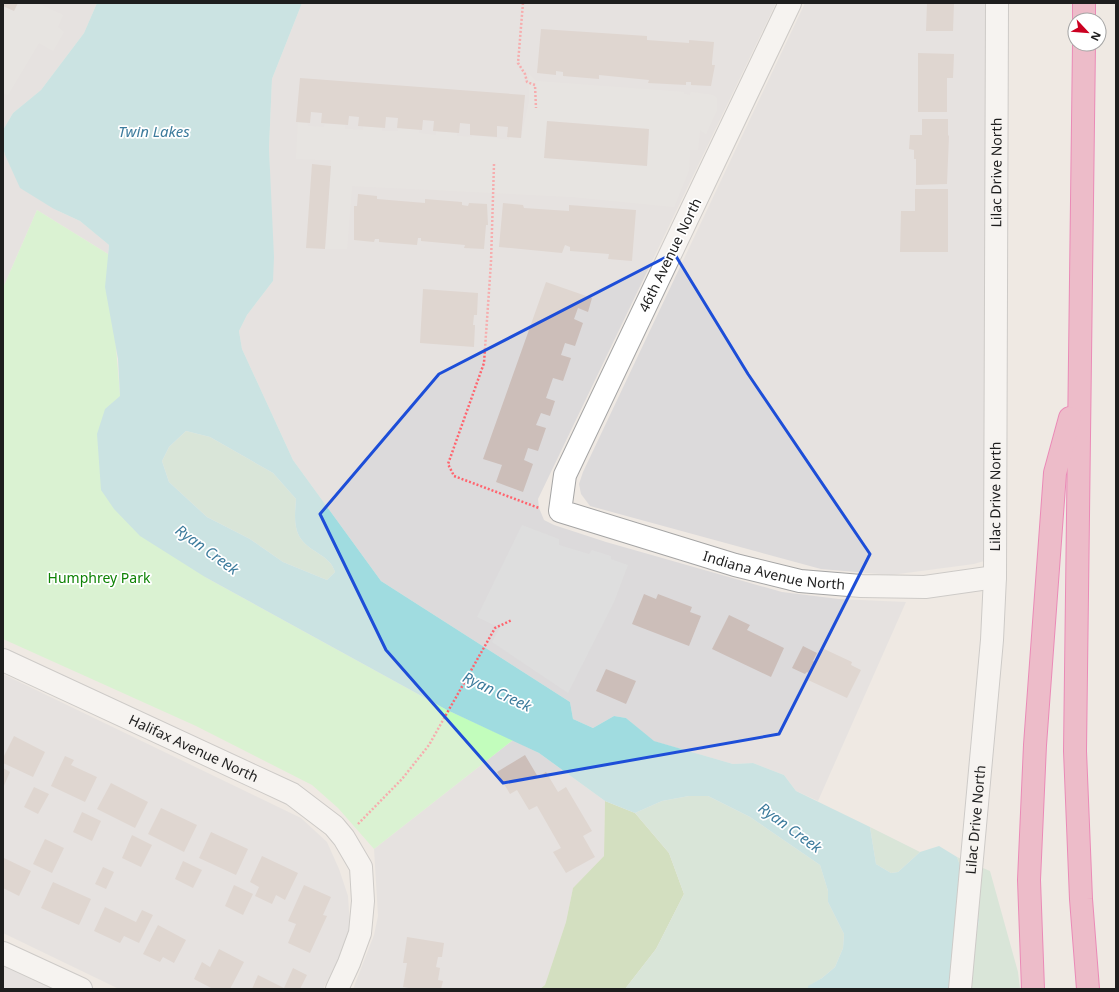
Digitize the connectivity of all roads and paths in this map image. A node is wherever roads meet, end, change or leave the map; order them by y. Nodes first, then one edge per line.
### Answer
1 (523, 3) edge
2 (790, 3) edge
3 (997, 3) edge
4 (1084, 52) edge
5 (536, 108) dead end
6 (494, 164) dead end
7 (1078, 388) junction
8 (539, 508) dead end
9 (560, 511) joint
10 (995, 577) junction
11 (512, 620) dead end
12 (3, 660) edge
13 (344, 838) junction
14 (3, 953) edge
15 (81, 989) edge
16 (337, 989) edge
17 (960, 989) edge
18 (1033, 989) edge
19 (1088, 989) edge

1 - 5 path
2 - 9 street, 46th Avenue North
3 - 10 street, Lilac Drive North
4 - 7 highway
6 - 8 path
7 - 18 highway
7 - 19 highway
9 - 10 street, Indiana Avenue North
10 - 17 street, Lilac Drive North
11 - 13 path
12 - 13 street, Halifax Avenue North
13 - 16 street, Halifax Avenue North
14 - 15 street

